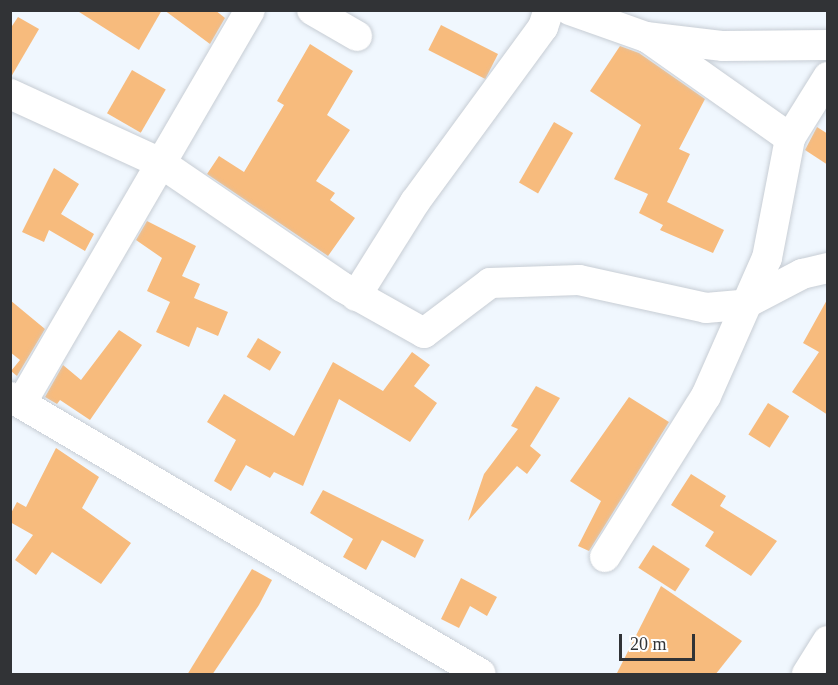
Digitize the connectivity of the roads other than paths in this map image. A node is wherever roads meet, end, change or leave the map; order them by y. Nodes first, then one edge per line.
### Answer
1 (250, 10) edge
2 (312, 10) edge
3 (549, 10) edge
4 (570, 10) edge
5 (357, 36) dead end
6 (646, 37) junction
7 (828, 45) edge
8 (828, 77) edge
9 (10, 94) edge
10 (790, 138) junction
11 (161, 163) junction
12 (828, 268) edge
13 (356, 296) junction
14 (742, 305) junction
15 (14, 400) edge
16 (604, 557) dead end
17 (828, 641) edge
18 (481, 675) edge
19 (807, 675) edge

1 - 11 street
2 - 5 street
3 - 13 street
4 - 6 street
6 - 7 street
6 - 10 street
8 - 10 street
9 - 11 street
10 - 14 street
11 - 13 street
11 - 15 street
12 - 14 street
13 - 14 street
14 - 16 street
15 - 18 street
17 - 19 street

